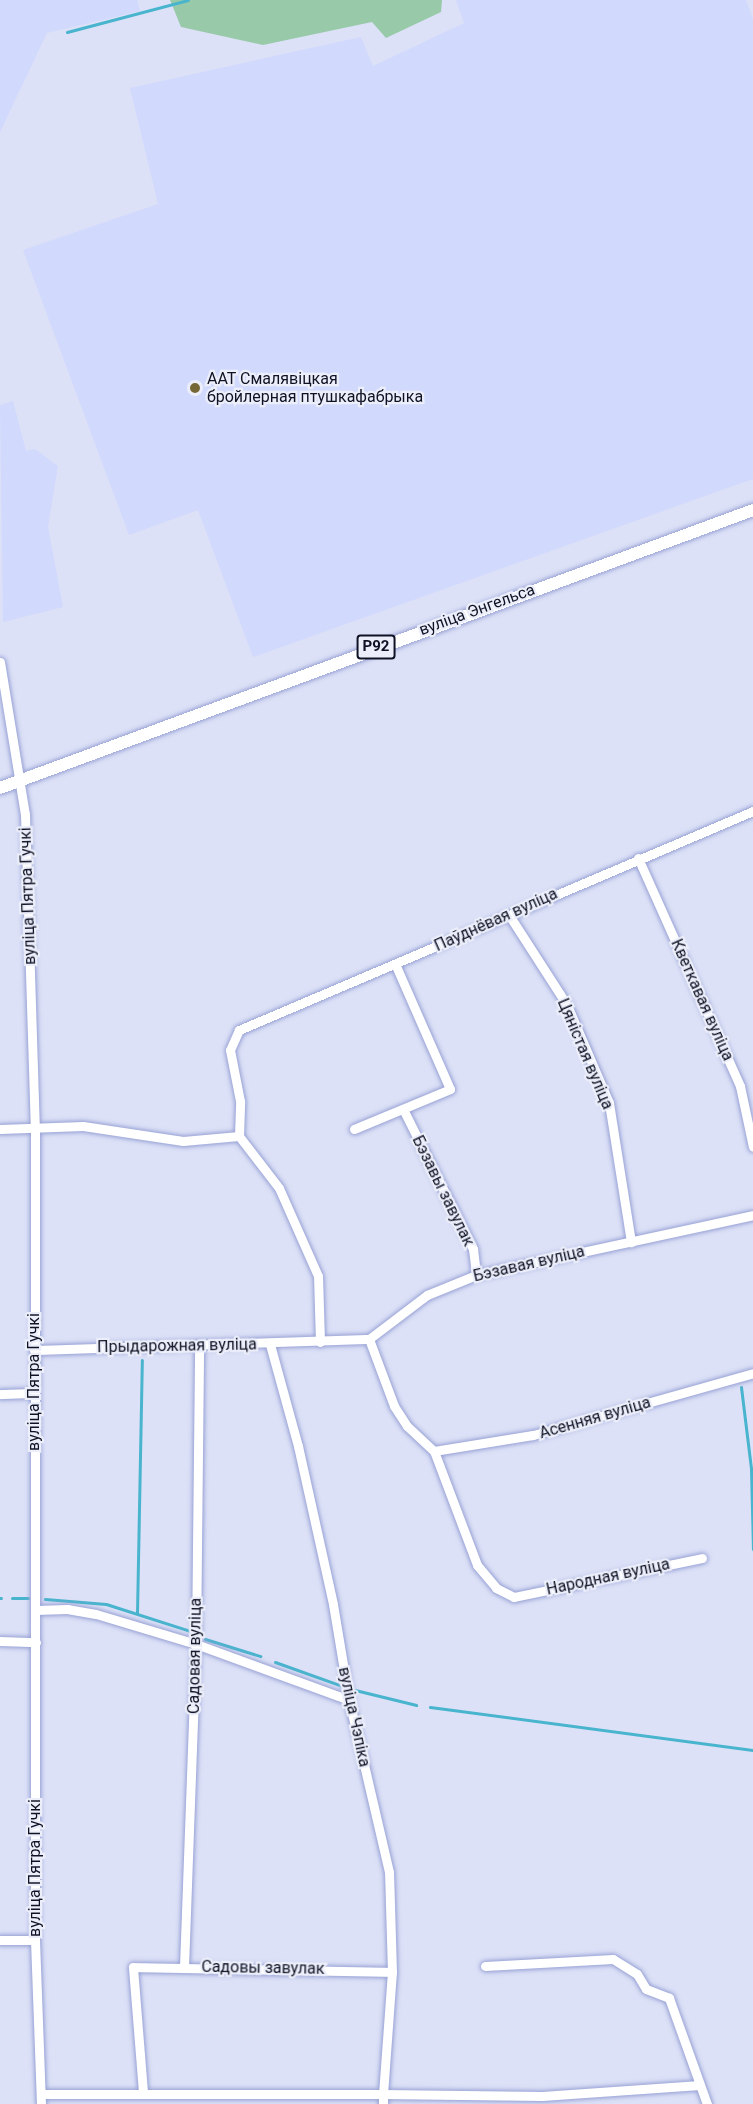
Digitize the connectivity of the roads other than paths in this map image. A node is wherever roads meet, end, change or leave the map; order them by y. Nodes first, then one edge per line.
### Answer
1 (753, 510) edge
2 (0, 662) edge
3 (22, 780) junction
4 (0, 788) edge
5 (753, 811) edge
6 (638, 858) junction
7 (508, 915) junction
8 (395, 964) junction
9 (403, 1109) junction
10 (0, 1128) edge
11 (35, 1129) junction
12 (354, 1129) dead end
13 (239, 1136) junction
14 (753, 1147) edge
15 (753, 1215) edge
16 (631, 1242) junction
17 (476, 1275) junction
18 (369, 1339) junction
19 (320, 1342) junction
20 (270, 1344) junction
21 (199, 1345) junction
22 (34, 1350) junction
23 (753, 1373) edge
24 (0, 1394) edge
25 (34, 1394) junction
26 (434, 1451) junction
27 (702, 1558) dead end
28 (36, 1610) junction
29 (0, 1641) edge
30 (36, 1642) junction
31 (196, 1644) junction
32 (349, 1700) junction
33 (0, 1940) edge
34 (35, 1940) junction
35 (485, 1966) dead end
36 (184, 1967) junction
37 (392, 1972) junction
38 (700, 2085) junction
39 (143, 2092) junction
40 (41, 2099) edge
41 (383, 2099) edge
42 (541, 2100) edge
43 (707, 2104) edge

1 - 3 main road, вуліца Энгельса / Р92
2 - 3 street, вуліца Пятра Гучкі
3 - 4 main road, вуліца Энгельса / Р92
3 - 11 street, вуліца Пятра Гучкі
5 - 6 street, Паўднёвая вуліца
6 - 7 street, Паўднёвая вуліца
6 - 14 street, Кветкавая вуліца
7 - 8 street, Паўднёвая вуліца
7 - 16 street, Цяністая вуліца
8 - 9 street
8 - 13 street, Паўднёвая вуліца
9 - 12 street
9 - 17 street, Бэзавы завулак
10 - 11 street
11 - 13 street
11 - 22 street, вуліца Пятра Гучкі
13 - 19 street
15 - 16 street, Бэзавая вуліца
16 - 17 street, Бэзавая вуліца
17 - 18 street, Бэзавая вуліца
18 - 19 street
18 - 26 street
19 - 20 street, Прыдарожная вуліца
20 - 21 street, Прыдарожная вуліца
20 - 32 street, вуліца Чэпіка
21 - 22 street, Прыдарожная вуліца
21 - 31 street, Садовая вуліца
22 - 25 street, вуліца Пятра Гучкі
23 - 26 street, Асенняя вуліца
24 - 25 street
25 - 28 street, вуліца Пятра Гучкі
26 - 27 street, Народная вуліца
28 - 30 street, вуліца Пятра Гучкі
28 - 31 street
29 - 30 street
30 - 34 street, вуліца Пятра Гучкі
31 - 32 street
31 - 36 street, Садовая вуліца
32 - 37 street, вуліца Чэпіка
33 - 34 street
34 - 40 street, вуліца Пятра Гучкі
35 - 38 street
36 - 37 street, Садовы завулак
36 - 39 street, Садовы завулак
37 - 41 street, вуліца Чэпіка
38 - 42 street
38 - 43 street
39 - 40 street
39 - 41 street
41 - 42 street

